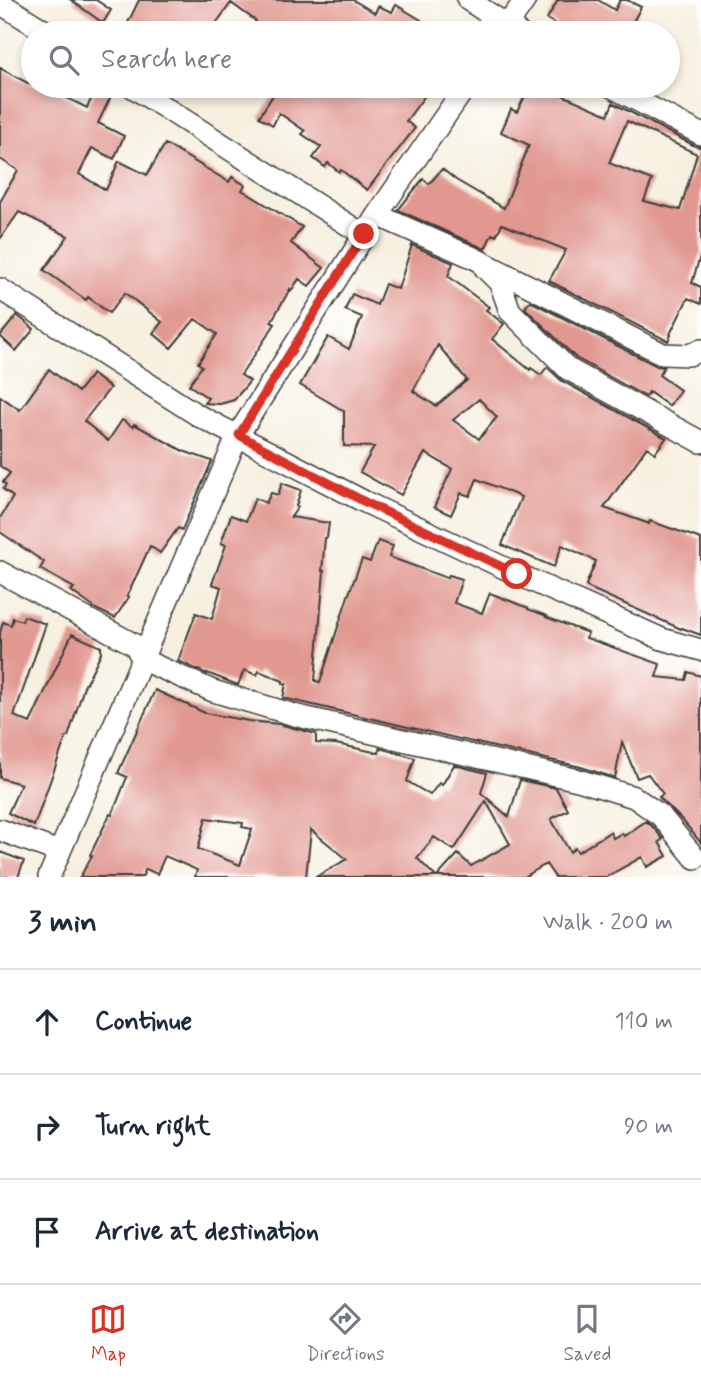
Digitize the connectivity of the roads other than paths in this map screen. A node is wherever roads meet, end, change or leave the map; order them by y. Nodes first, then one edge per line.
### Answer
1 (468, 0) edge
2 (525, 0) edge
3 (0, 3) edge
4 (29, 21) edge
5 (496, 21) edge
6 (515, 21) edge
7 (150, 98) edge
8 (458, 98) edge
9 (633, 98) edge
10 (701, 134) edge
11 (377, 215) junction
12 (364, 234) junction
13 (474, 258) junction
14 (0, 289) edge
15 (701, 350) edge
16 (239, 435) junction
17 (701, 442) edge
18 (0, 572) edge
19 (701, 650) edge
20 (143, 660) junction
21 (0, 830) edge
22 (59, 852) junction
23 (695, 858) dead end
24 (49, 877) edge

1 - 5 street
2 - 6 street
3 - 4 street
7 - 12 street
8 - 11 street
9 - 10 street
11 - 12 street
11 - 13 street
12 - 16 street
13 - 15 street
13 - 17 street
14 - 16 street
16 - 19 street
16 - 20 street
18 - 20 street
20 - 22 street
20 - 23 street
21 - 22 street
22 - 24 street

